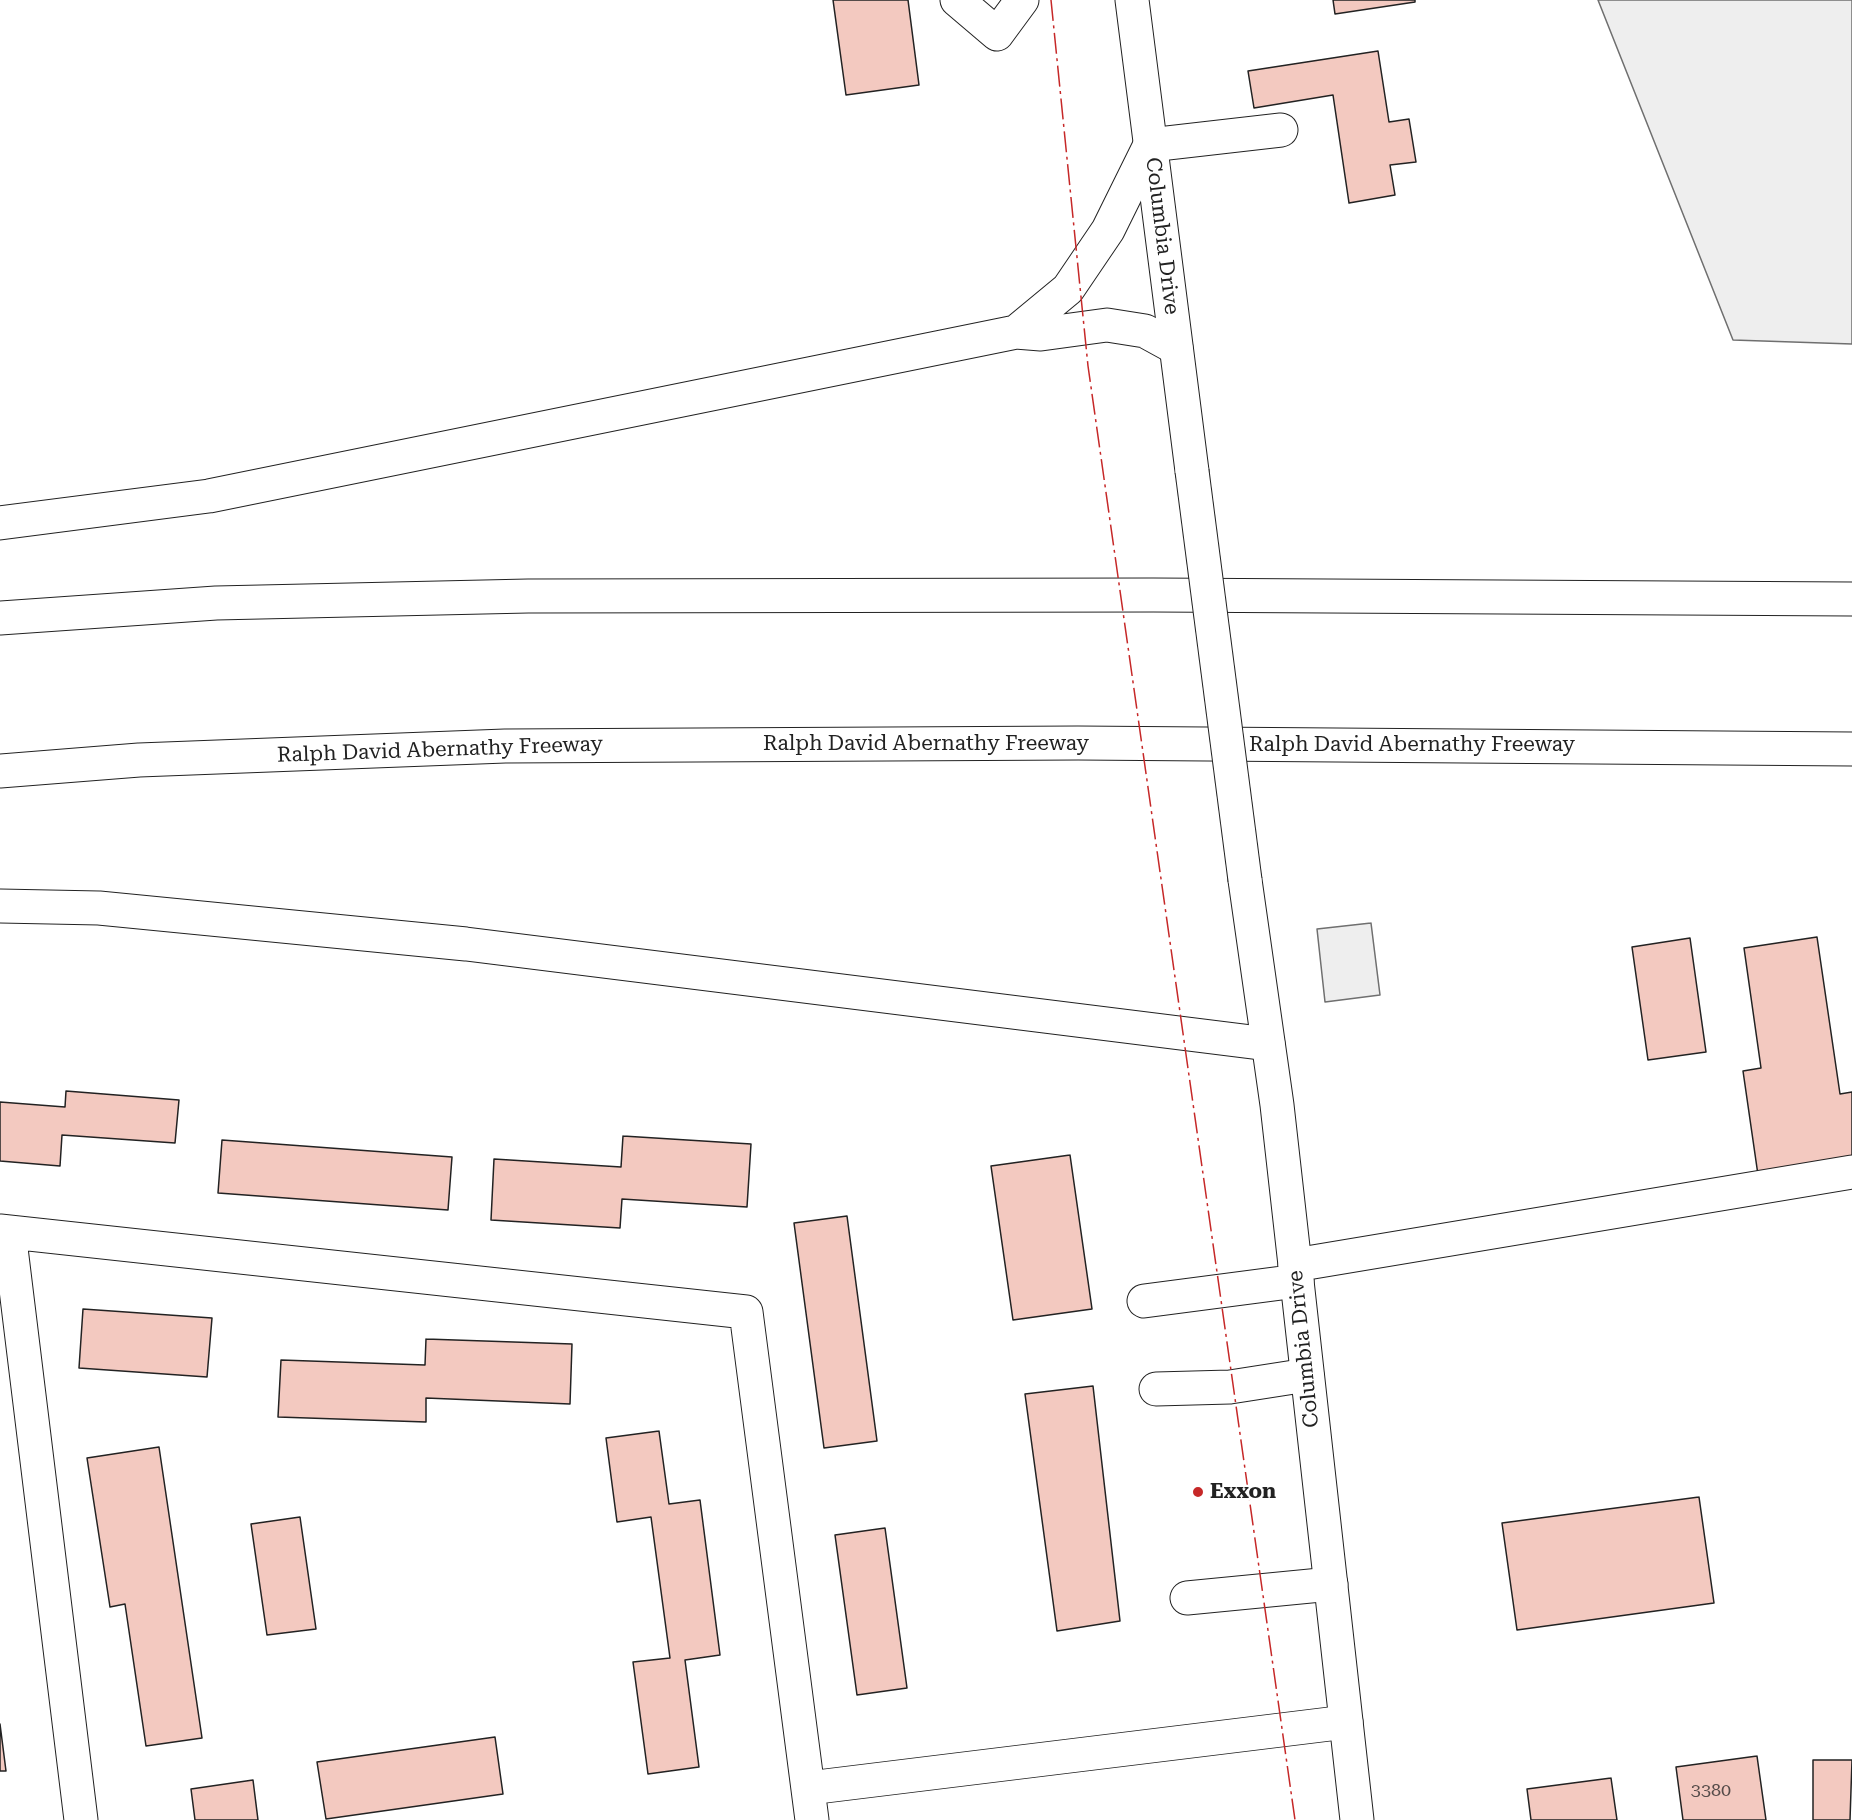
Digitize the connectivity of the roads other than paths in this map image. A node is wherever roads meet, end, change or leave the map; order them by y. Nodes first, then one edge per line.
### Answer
1 (957, 0) edge
2 (1022, 0) edge
3 (1132, 0) edge
4 (1281, 130) dead end
5 (1150, 145) junction
6 (1016, 332) junction
7 (1176, 348) junction
8 (0, 523) edge
9 (1852, 599) edge
10 (0, 618) edge
11 (1852, 749) edge
12 (0, 771) edge
13 (0, 906) edge
14 (1268, 1044) junction
15 (1852, 1172) edge
16 (4, 1231) edge
17 (1296, 1273) junction
18 (1144, 1301) dead end
19 (1307, 1376) junction
20 (1156, 1389) dead end
21 (1331, 1584) junction
22 (1187, 1598) dead end
23 (1346, 1722) junction
24 (809, 1788) junction
25 (81, 1820) edge
26 (812, 1820) edge
27 (1357, 1820) edge

1 - 2 main road
3 - 5 main road, Columbia Drive
4 - 5 main road
5 - 6 main road
5 - 7 main road, Columbia Drive
6 - 7 main road
6 - 8 main road
7 - 14 main road, Columbia Drive, bridge
9 - 10 main road
11 - 12 main road, Ralph David Abernathy Freeway
13 - 14 main road
14 - 17 main road, Columbia Drive
15 - 17 main road
16 - 24 main road
16 - 25 main road
17 - 18 main road
17 - 19 main road, Columbia Drive
19 - 20 main road
19 - 21 main road, Columbia Drive
21 - 22 main road
21 - 23 main road, Columbia Drive
23 - 24 main road
23 - 27 main road, Columbia Drive
24 - 26 main road

